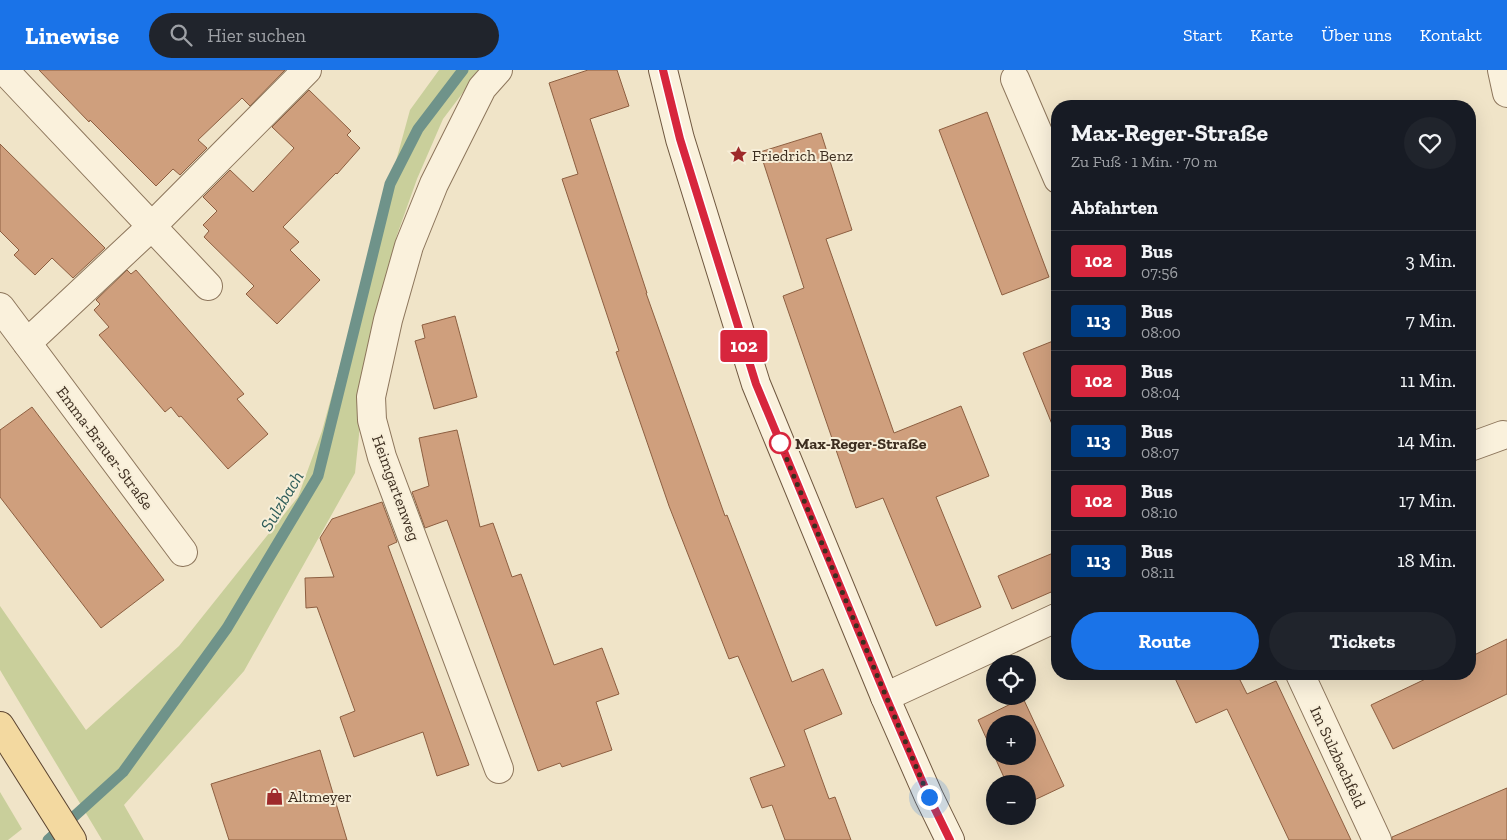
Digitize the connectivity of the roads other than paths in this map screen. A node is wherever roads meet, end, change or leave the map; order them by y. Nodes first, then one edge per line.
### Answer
1 (4, 70) edge
2 (308, 70) edge
3 (498, 70) edge
4 (663, 70) edge
5 (1502, 70) edge
6 (1015, 78) dead end
7 (1507, 93) edge
8 (1051, 163) edge
9 (151, 227) junction
10 (208, 286) dead end
11 (0, 307) edge
12 (27, 343) junction
13 (1504, 435) dead end
14 (1476, 446) edge
15 (183, 552) dead end
16 (1051, 620) edge
17 (1303, 680) edge
18 (886, 697) junction
19 (0, 726) edge
20 (499, 769) dead end
21 (72, 840) edge
22 (950, 840) edge
23 (1377, 840) edge

1 - 9 street
2 - 9 street
3 - 20 street, Heimgartenweg
4 - 18 street
5 - 7 street
6 - 8 street
9 - 10 street
9 - 12 street
11 - 12 street, Emma-Brauer-Straße
12 - 15 street, Emma-Brauer-Straße
13 - 14 street
16 - 18 street
17 - 23 street, Im Sulzbachfeld
18 - 22 street
19 - 21 main road

